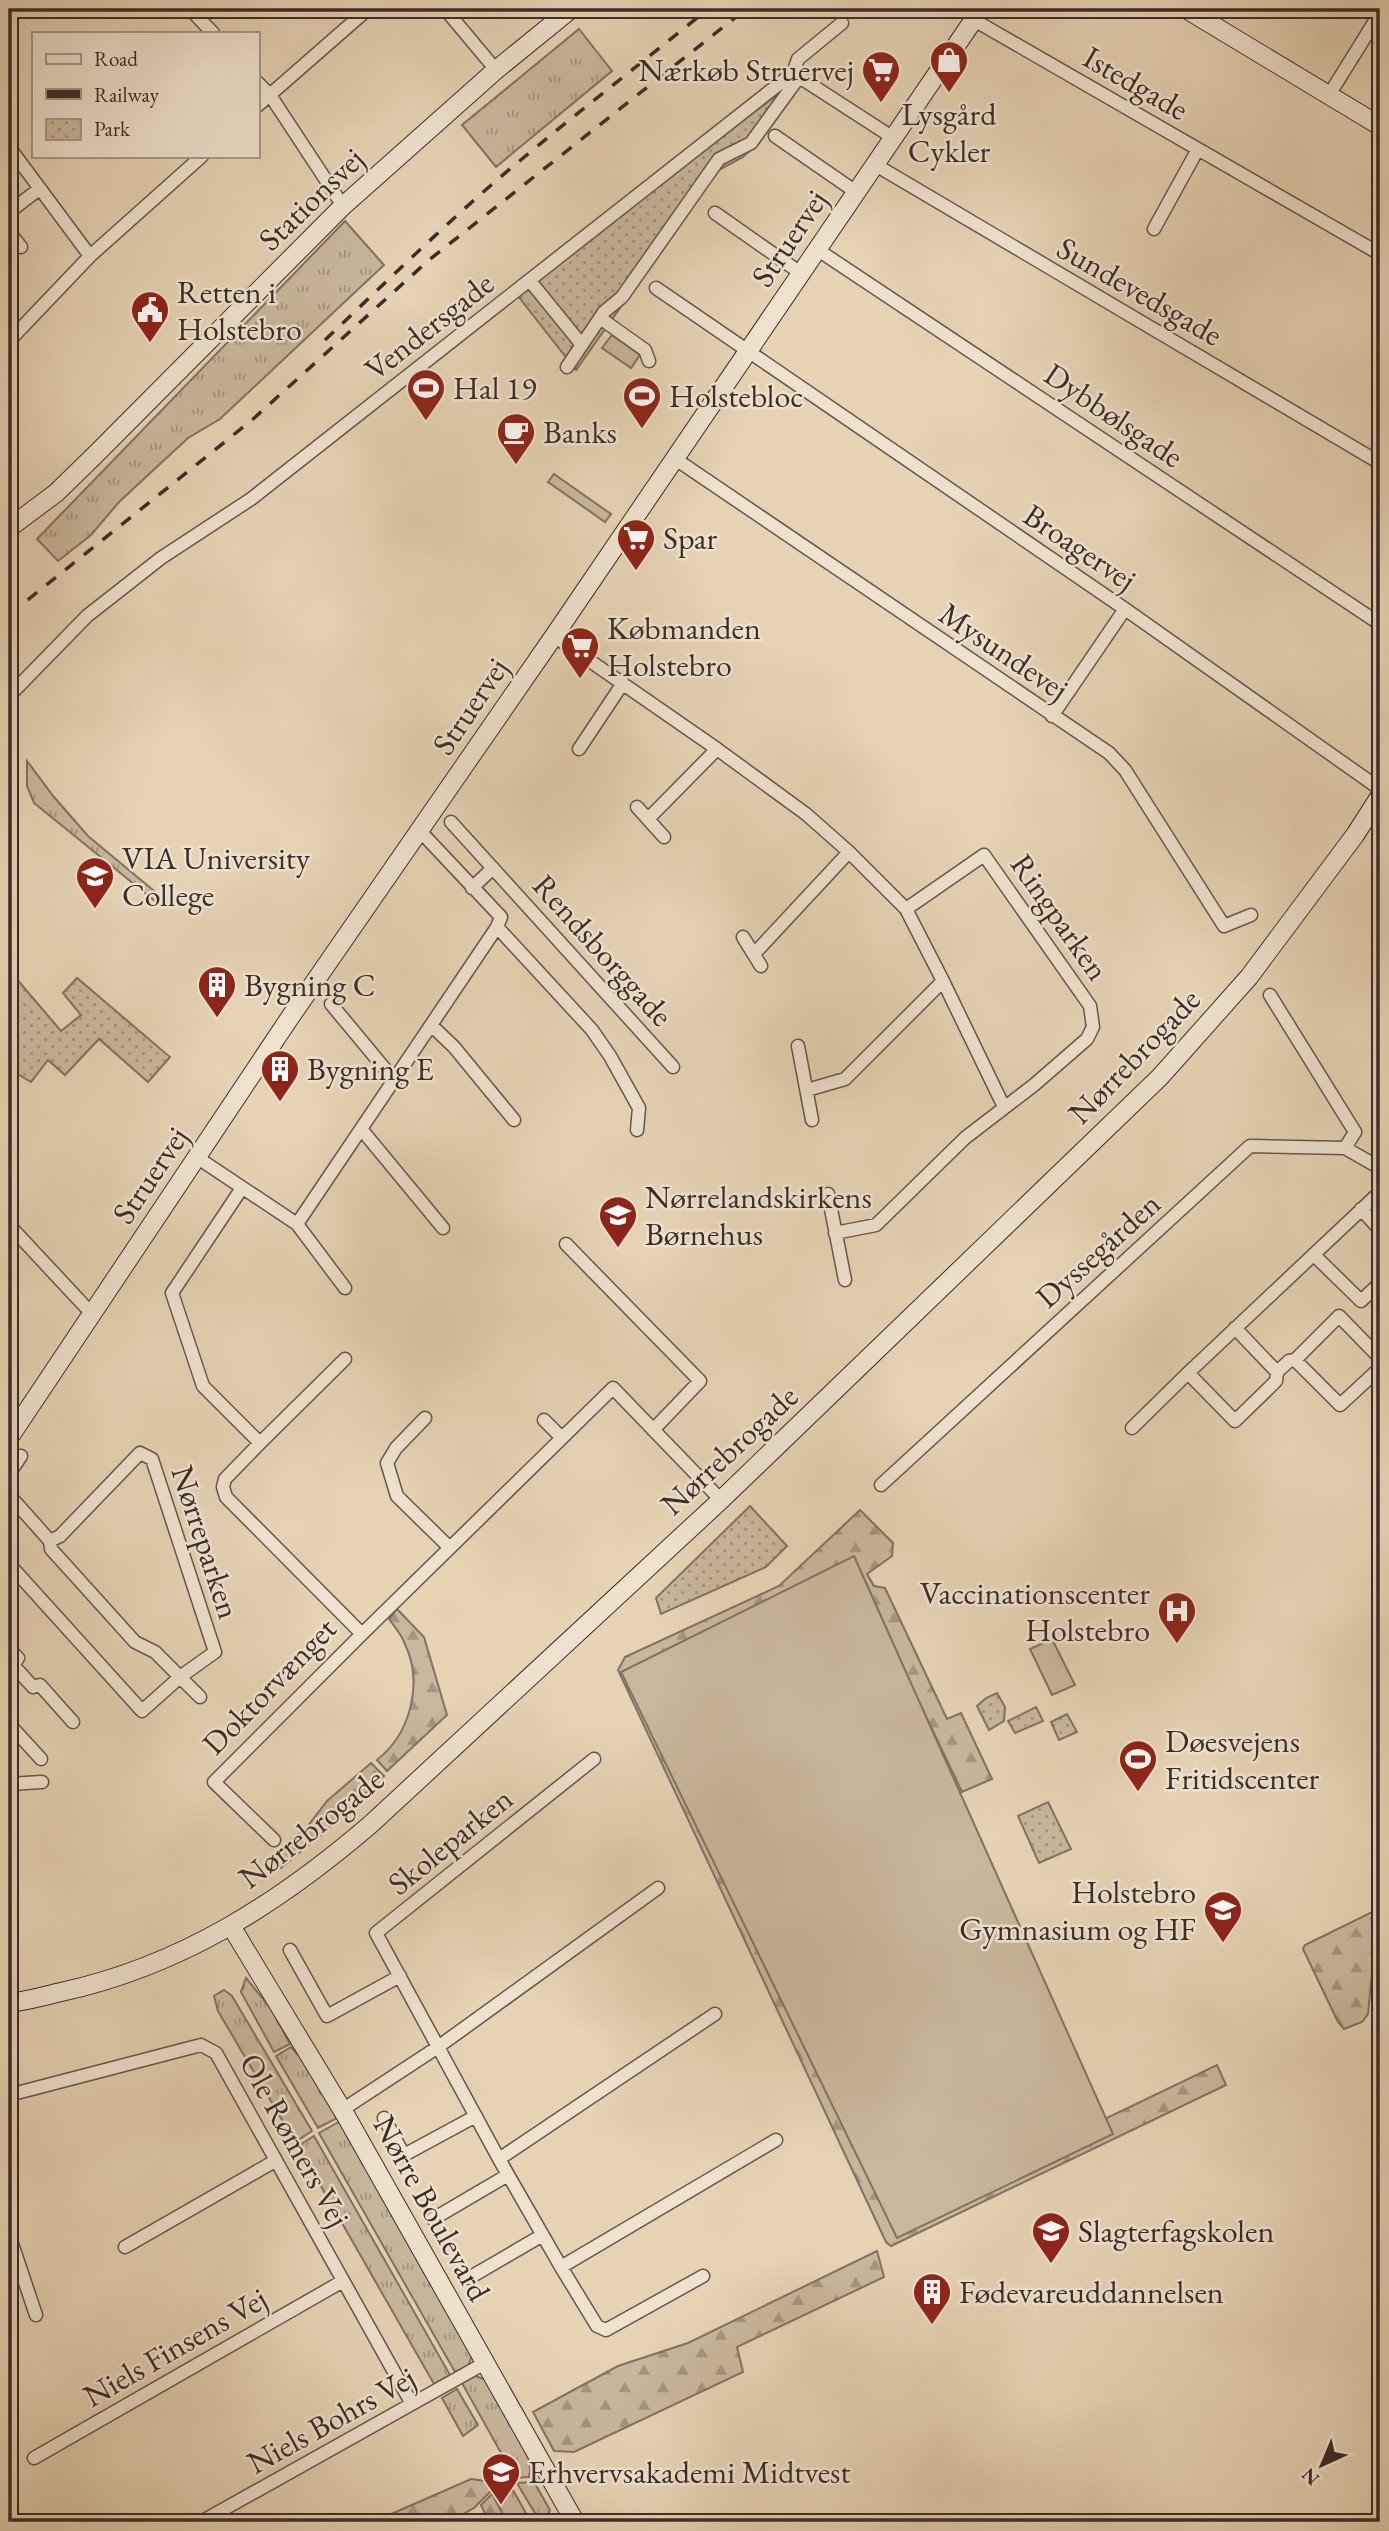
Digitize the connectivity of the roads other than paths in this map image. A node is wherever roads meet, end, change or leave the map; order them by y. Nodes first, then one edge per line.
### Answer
1 (190, 9) edge
2 (368, 9) edge
3 (445, 9) edge
4 (571, 9) edge
5 (1186, 9) edge
6 (1380, 13) edge
7 (978, 14) edge
8 (842, 23) dead end
9 (212, 32) edge
10 (496, 70) junction
11 (796, 75) junction
12 (259, 84) edge
13 (270, 95) junction
14 (1329, 95) junction
15 (259, 104) edge
16 (1380, 126) edge
17 (775, 136) dead end
18 (892, 137) junction
19 (9, 147) edge
20 (1198, 149) junction
21 (200, 158) edge
22 (874, 164) junction
23 (38, 190) junction
24 (856, 191) junction
25 (343, 206) junction
26 (9, 212) edge
27 (715, 213) dead end
28 (1154, 229) dead end
29 (9, 232) edge
30 (21, 247) dead end
31 (818, 250) junction
32 (1380, 254) edge
33 (90, 256) junction
34 (802, 274) junction
35 (530, 281) junction
36 (656, 288) dead end
37 (600, 318) junction
38 (9, 341) edge
39 (582, 345) junction
40 (748, 354) junction
41 (649, 361) dead end
42 (567, 367) dead end
43 (674, 458) junction
44 (1380, 463) edge
45 (9, 528) edge
46 (1125, 609) junction
47 (1380, 624) edge
48 (554, 636) junction
49 (623, 683) junction
50 (9, 696) edge
51 (1052, 716) junction
52 (579, 748) dead end
53 (717, 749) junction
54 (1380, 789) edge
55 (1380, 796) edge
56 (637, 807) dead end
57 (648, 819) junction
58 (451, 822) dead end
59 (420, 831) junction
60 (664, 837) dead end
61 (849, 852) junction
62 (493, 868) junction
63 (472, 888) junction
64 (905, 909) junction
65 (1251, 915) dead end
66 (497, 927) junction
67 (743, 937) dead end
68 (943, 981) junction
69 (1270, 995) dead end
70 (331, 1004) dead end
71 (432, 1026) junction
72 (798, 1045) dead end
73 (673, 1067) dead end
74 (395, 1081) junction
75 (807, 1090) junction
76 (1004, 1107) junction
77 (514, 1120) dead end
78 (812, 1120) dead end
79 (362, 1130) junction
80 (637, 1130) dead end
81 (1345, 1148) junction
82 (198, 1158) junction
83 (1380, 1168) edge
84 (243, 1188) junction
85 (1380, 1192) edge
86 (828, 1194) dead end
87 (1361, 1209) junction
88 (297, 1224) junction
89 (9, 1225) edge
90 (443, 1228) dead end
91 (1380, 1230) edge
92 (835, 1233) junction
93 (566, 1244) dead end
94 (1314, 1255) junction
95 (845, 1280) dead end
96 (1380, 1283) edge
97 (345, 1288) dead end
98 (1361, 1301) junction
99 (92, 1314) junction
100 (1339, 1316) junction
101 (1235, 1328) junction
102 (1380, 1358) edge
103 (345, 1359) dead end
104 (1295, 1360) junction
105 (1380, 1368) edge
106 (1276, 1372) junction
107 (1188, 1373) junction
108 (425, 1418) dead end
109 (544, 1420) dead end
110 (1132, 1428) dead end
111 (653, 1430) junction
112 (9, 1438) edge
113 (562, 1438) junction
114 (260, 1443) junction
115 (21, 1456) dead end
116 (9, 1474) edge
117 (881, 1485) dead end
118 (9, 1495) edge
119 (721, 1500) junction
120 (50, 1541) junction
121 (450, 1548) junction
122 (9, 1564) edge
123 (362, 1634) junction
124 (9, 1649) edge
125 (180, 1677) junction
126 (200, 1697) dead end
127 (73, 1722) dead end
128 (9, 1724) edge
129 (41, 1759) dead end
130 (594, 1759) dead end
131 (42, 1782) dead end
132 (9, 1784) edge
133 (274, 1840) dead end
134 (658, 1888) dead end
135 (231, 1926) junction
136 (290, 1950) dead end
137 (400, 1976) junction
138 (9, 2003) edge
139 (715, 2014) dead end
140 (438, 2047) junction
141 (9, 2095) edge
142 (342, 2110) junction
143 (476, 2116) junction
144 (384, 2118) dead end
145 (776, 2140) dead end
146 (499, 2159) junction
147 (275, 2161) junction
148 (508, 2175) junction
149 (433, 2219) dead end
150 (9, 2235) edge
151 (541, 2236) junction
152 (125, 2247) dead end
153 (561, 2267) junction
154 (703, 2276) dead end
155 (469, 2278) dead end
156 (343, 2281) junction
157 (36, 2315) dead end
158 (485, 2363) junction
159 (412, 2404) junction
160 (34, 2458) dead end
161 (201, 2522) edge
162 (575, 2522) edge

1 - 9 street
2 - 13 street
3 - 10 street
4 - 10 street, Stationsvej
5 - 14 street
6 - 14 street
7 - 18 street, Struervej
7 - 20 street, Istedgade
8 - 11 street
10 - 25 street, Stationsvej
11 - 18 street
11 - 35 street, Vendersgade
11 - 37 street
12 - 13 street
13 - 15 street
13 - 25 street
14 - 16 street
17 - 24 street
18 - 22 street, Struervej
19 - 23 street
20 - 28 street, Istedgade
20 - 32 street, Istedgade
21 - 33 street
22 - 24 street, Struervej
22 - 44 street, Sundevedsgade
23 - 26 street
23 - 33 street
24 - 31 street, Struervej
25 - 45 street, Stationsvej
27 - 34 street
29 - 30 street
31 - 34 street, Struervej
31 - 47 street, Dybbølsgade
33 - 38 street
34 - 40 street, Struervej
35 - 39 street
35 - 50 street, Vendersgade
36 - 40 street, Broagervej
37 - 39 street
37 - 41 street
39 - 42 street
40 - 43 street, Struervej
40 - 46 street, Broagervej
43 - 48 street, Struervej
43 - 51 street, Mysundevej
46 - 51 street
46 - 54 street, Broagervej
48 - 49 street
48 - 59 street, Struervej
49 - 52 street
49 - 53 street
51 - 65 street, Mysundevej
53 - 57 street
53 - 61 street
55 - 119 street, Nørrebrogade
56 - 57 street
57 - 60 street
58 - 62 street, Rendsborggade
59 - 63 street, Rendsborggade
59 - 82 street, Struervej
61 - 64 street
61 - 67 street
62 - 63 street, Rendsborggade
62 - 73 street, Rendsborggade
63 - 66 street, Rendsborggade
64 - 68 street
64 - 76 street, Ringparken
66 - 71 street, Rendsborggade
66 - 80 street, Rendsborggade
68 - 75 street
68 - 76 street
69 - 81 street
70 - 74 street
71 - 74 street, Rendsborggade
71 - 77 street
72 - 75 street
74 - 79 street, Rendsborggade
75 - 78 street
76 - 92 street, Ringparken
79 - 88 street, Rendsborggade
79 - 90 street
81 - 83 street, Dyssegården
81 - 117 street, Dyssegården
82 - 84 street
82 - 99 street, Struervej
84 - 88 street
84 - 114 street
85 - 87 street
86 - 92 street
87 - 91 street
87 - 94 street
88 - 97 street
89 - 99 street
92 - 95 street
93 - 111 street
94 - 98 street
94 - 101 street
96 - 98 street
98 - 100 street
99 - 112 street, Struervej
100 - 102 street
100 - 104 street
101 - 106 street
101 - 107 street
103 - 114 street, Doktorvænget
104 - 105 street
104 - 106 street
106 - 107 street
107 - 110 street
108 - 121 street
109 - 113 street
111 - 113 street
111 - 119 street
113 - 121 street
114 - 123 street, Doktorvænget
115 - 116 street
118 - 120 street
119 - 135 street, Nørrebrogade
120 - 125 street
120 - 125 street, Nørreparken
121 - 123 street
122 - 125 street, Nørreparken
123 - 133 street, Doktorvænget
124 - 127 street
125 - 126 street
128 - 129 street
130 - 137 street, Skoleparken
131 - 132 street
134 - 140 street
135 - 138 street, Nørrebrogade
135 - 142 street, Nørre Boulevard
136 - 137 street
137 - 140 street, Skoleparken
139 - 146 street
140 - 142 street
140 - 143 street, Skoleparken
141 - 147 street, Ole Rømers Vej
142 - 158 street, Nørre Boulevard
143 - 144 street
143 - 146 street, Skoleparken
145 - 153 street
146 - 148 street, Skoleparken
147 - 152 street
147 - 156 street, Ole Rømers Vej
148 - 149 street
148 - 151 street, Skoleparken
150 - 157 street
151 - 153 street, Skoleparken
151 - 155 street
153 - 154 street, Skoleparken
156 - 159 street, Ole Rømers Vej
156 - 160 street, Niels Finsens Vej
158 - 159 street, Niels Bohrs Vej
158 - 162 street, Nørre Boulevard
159 - 161 street, Niels Bohrs Vej

